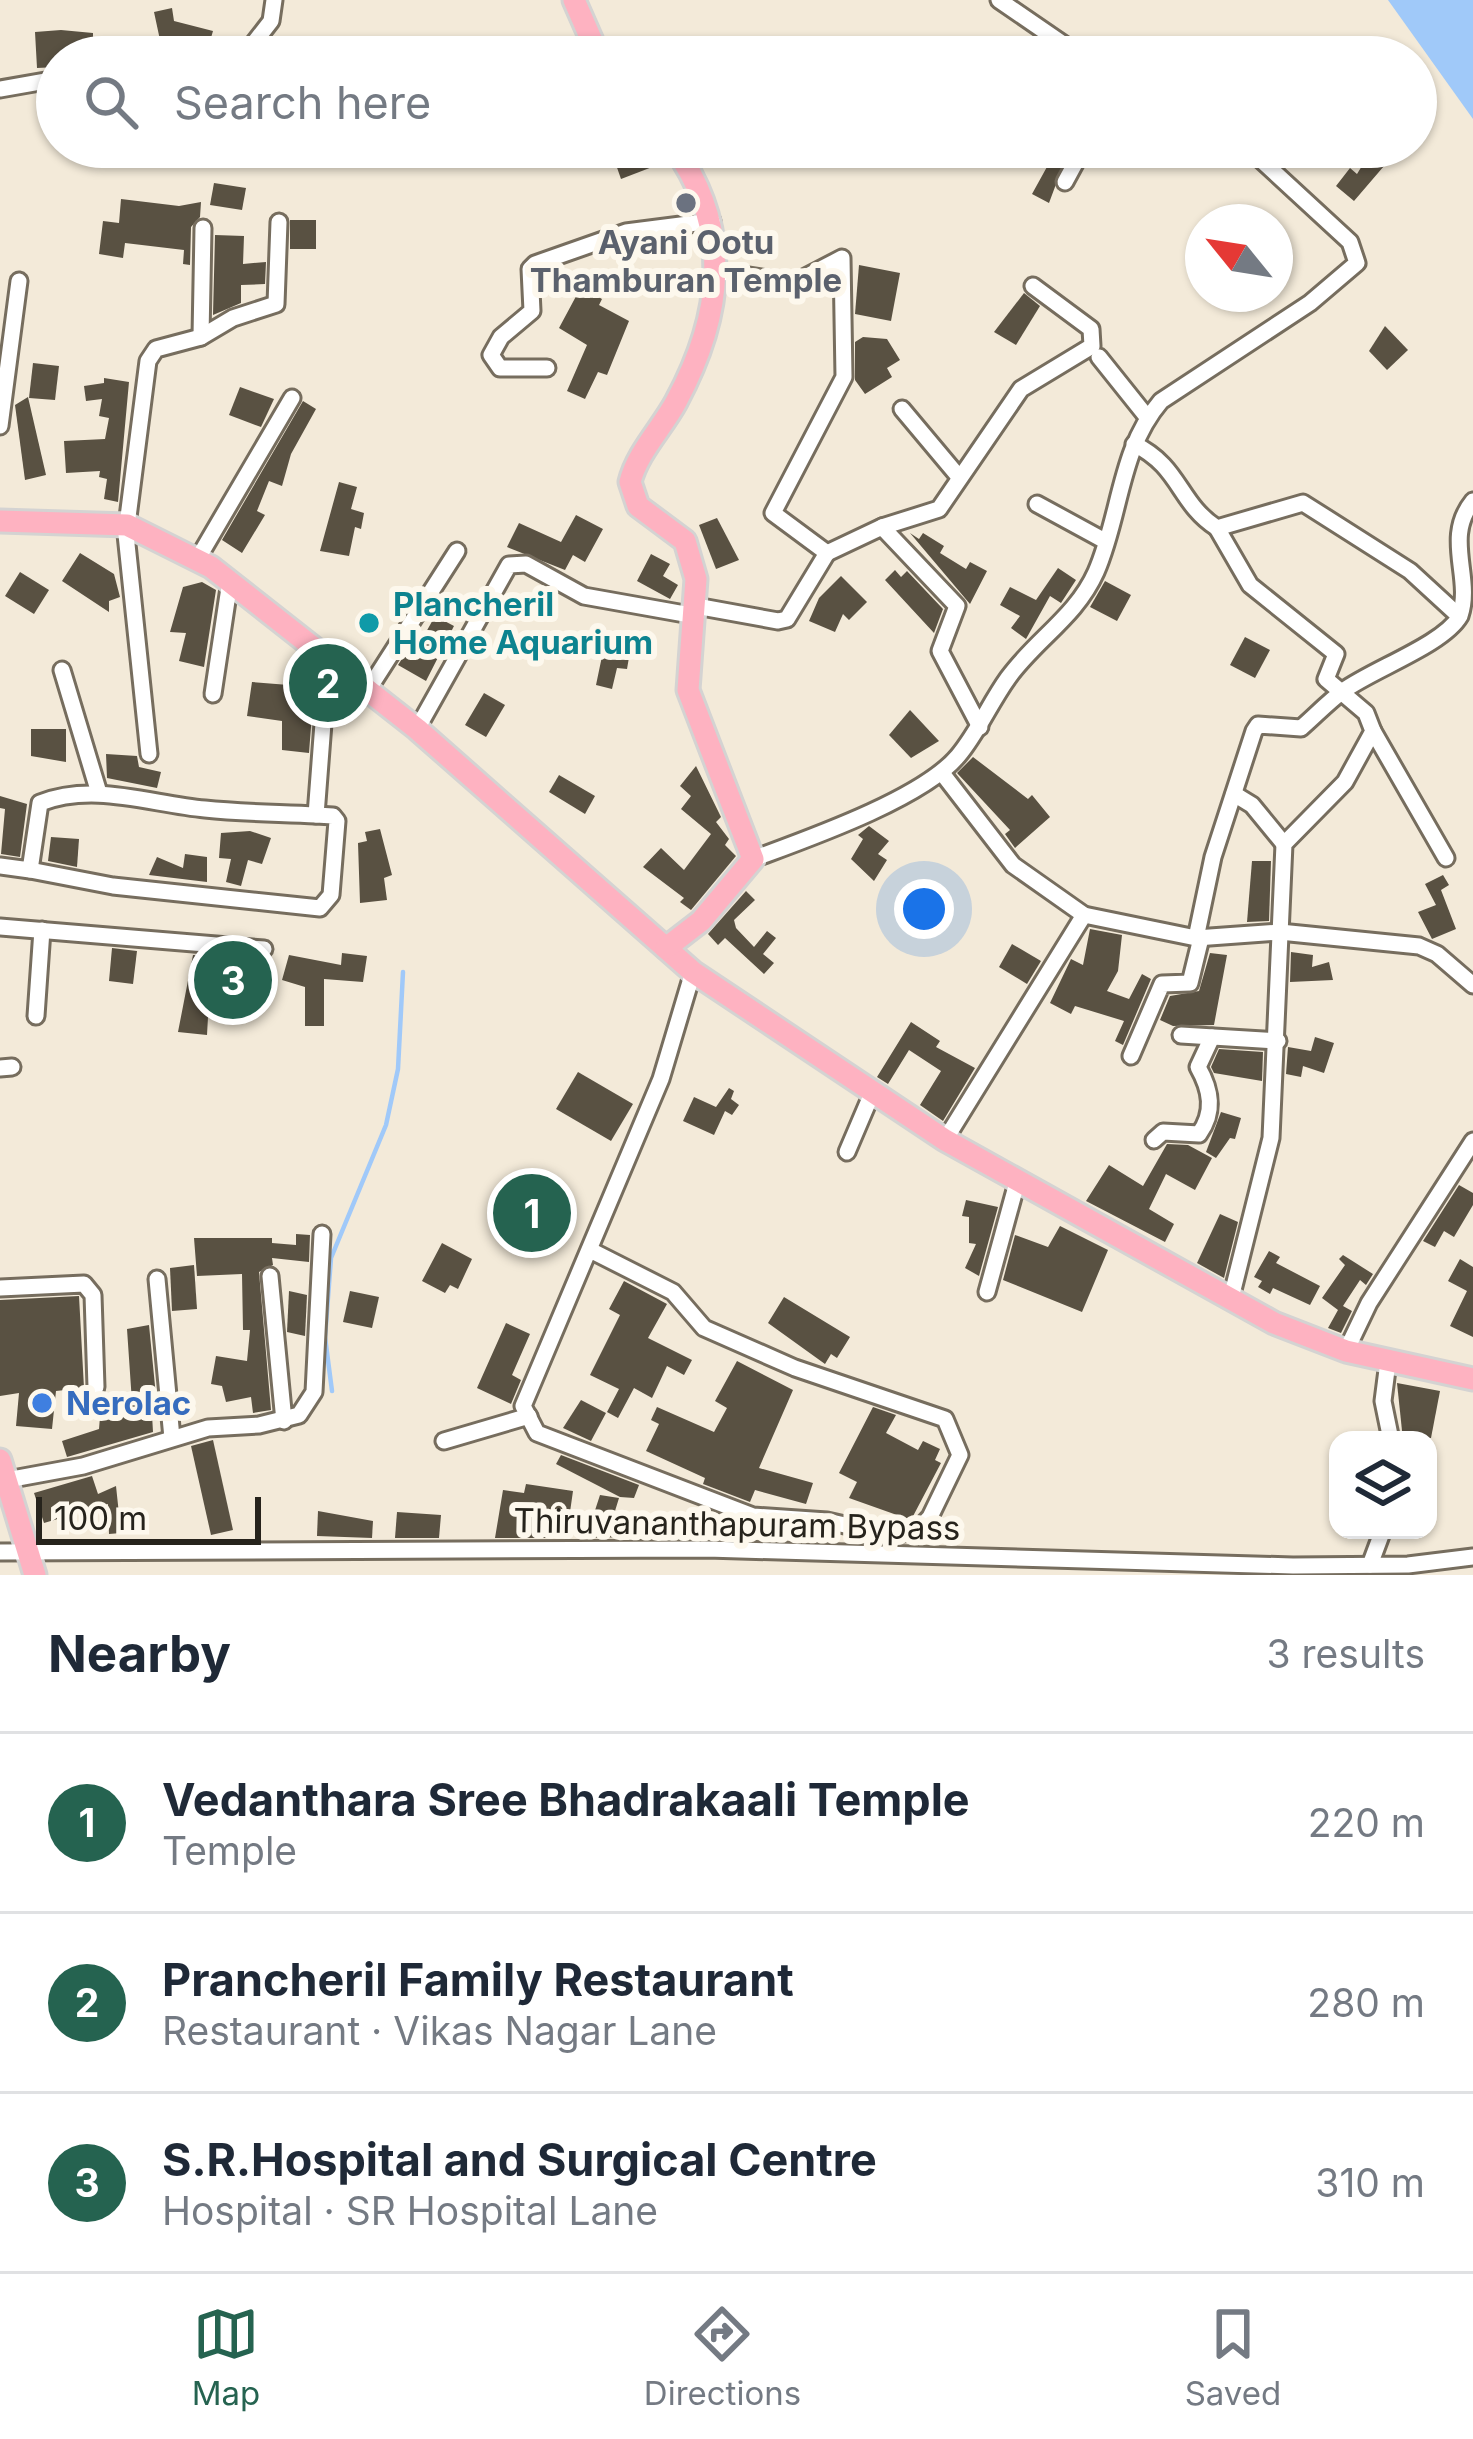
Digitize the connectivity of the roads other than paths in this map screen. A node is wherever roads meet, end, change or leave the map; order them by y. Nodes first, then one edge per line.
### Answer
1 (274, 0) edge
2 (574, 0) edge
3 (999, 0) edge
4 (259, 36) edge
5 (590, 36) edge
6 (1051, 36) edge
7 (36, 83) edge
8 (0, 89) edge
9 (685, 168) edge
10 (1073, 168) edge
11 (1271, 168) edge
12 (1065, 182) dead end
13 (712, 221) junction
14 (279, 222) dead end
15 (203, 228) dead end
16 (716, 271) junction
17 (19, 281) dead end
18 (1033, 286) dead end
19 (201, 337) junction
20 (1099, 357) dead end
21 (548, 368) dead end
22 (292, 398) dead end
23 (902, 409) dead end
24 (1147, 417) junction
25 (0, 426) edge
26 (1134, 444) junction
27 (959, 478) junction
28 (1473, 501) edge
29 (1037, 504) dead end
30 (0, 521) edge
31 (126, 525) junction
32 (881, 526) junction
33 (1217, 528) junction
34 (1105, 541) junction
35 (457, 551) dead end
36 (827, 553) junction
37 (197, 560) junction
38 (230, 581) junction
39 (696, 611) junction
40 (1460, 616) junction
41 (328, 658) junction
42 (62, 670) dead end
43 (368, 690) junction
44 (1344, 691) junction
45 (213, 694) dead end
46 (980, 727) junction
47 (417, 729) junction
48 (1373, 731) junction
49 (149, 754) dead end
50 (942, 773) junction
51 (99, 793) junction
52 (1234, 794) junction
53 (316, 815) junction
54 (1284, 844) junction
55 (1446, 858) dead end
56 (753, 859) junction
57 (0, 866) edge
58 (30, 870) junction
59 (1084, 915) junction
60 (0, 926) edge
61 (42, 929) junction
62 (1280, 932) junction
63 (1199, 938) junction
64 (665, 948) junction
65 (264, 949) dead end
66 (693, 972) junction
67 (1473, 985) edge
68 (36, 1016) dead end
69 (1181, 1034) dead end
70 (1212, 1036) junction
71 (1278, 1041) junction
72 (1131, 1056) dead end
73 (873, 1091) junction
74 (946, 1140) junction
75 (1154, 1140) dead end
76 (1473, 1141) edge
77 (847, 1152) dead end
78 (1018, 1179) junction
79 (322, 1234) dead end
80 (592, 1251) junction
81 (270, 1276) dead end
82 (157, 1279) dead end
83 (0, 1288) edge
84 (987, 1292) dead end
85 (1231, 1298) junction
86 (1346, 1351) junction
87 (1388, 1362) junction
88 (1473, 1379) edge
89 (96, 1387) dead end
90 (529, 1416) junction
91 (284, 1421) junction
92 (1389, 1431) edge
93 (172, 1438) junction
94 (444, 1441) dead end
95 (4, 1470) edge
96 (1380, 1539) edge
97 (24, 1551) junction
98 (0, 1552) edge
99 (1473, 1557) edge
100 (1370, 1565) junction
101 (35, 1575) edge

1 - 4 street
2 - 5 main road
3 - 6 street
7 - 8 street
9 - 13 main road
10 - 12 street
11 - 24 street
13 - 16 main road
13 - 21 street
14 - 19 street
15 - 19 street
16 - 36 street
16 - 39 main road
17 - 25 street
18 - 27 street
19 - 31 street
20 - 24 street
22 - 37 street
23 - 27 street
24 - 26 street
26 - 33 street
26 - 34 street
27 - 32 street
28 - 40 street
29 - 34 street
30 - 31 main road
31 - 37 main road
31 - 49 street
32 - 36 street
32 - 46 street
33 - 40 street
33 - 44 street
34 - 46 street
35 - 43 street
36 - 39 street
37 - 38 main road
38 - 41 main road
38 - 45 street
39 - 47 street
39 - 56 main road
40 - 44 street
41 - 43 main road
41 - 53 street
42 - 51 street
43 - 47 main road
44 - 48 street
44 - 52 street
46 - 50 street
47 - 64 main road
48 - 54 street
48 - 55 street
50 - 56 street
50 - 59 street
51 - 53 street
51 - 58 street
52 - 54 street
52 - 63 street
53 - 58 street
54 - 62 street
56 - 64 main road
57 - 58 street
59 - 63 street
59 - 74 street
60 - 61 street
61 - 65 street
61 - 68 street
62 - 63 street
62 - 67 street
62 - 71 street
63 - 72 street
64 - 66 main road
66 - 73 main road
66 - 80 street
69 - 70 street
70 - 71 street
70 - 75 street
71 - 85 street
73 - 74 main road
73 - 77 street
74 - 78 main road
76 - 86 street
78 - 84 street
78 - 85 main road
79 - 91 street
80 - 90 street
80 - 90 street
81 - 91 street
82 - 93 street
83 - 89 street
85 - 86 main road
86 - 87 main road
87 - 88 main road
87 - 92 street
90 - 94 street
91 - 93 street
93 - 95 street
95 - 97 main road
96 - 100 street
97 - 98 street, Thiruvananthapuram Bypass
97 - 100 street, Thiruvananthapuram Bypass
97 - 101 main road
99 - 100 street, Thiruvananthapuram Bypass

